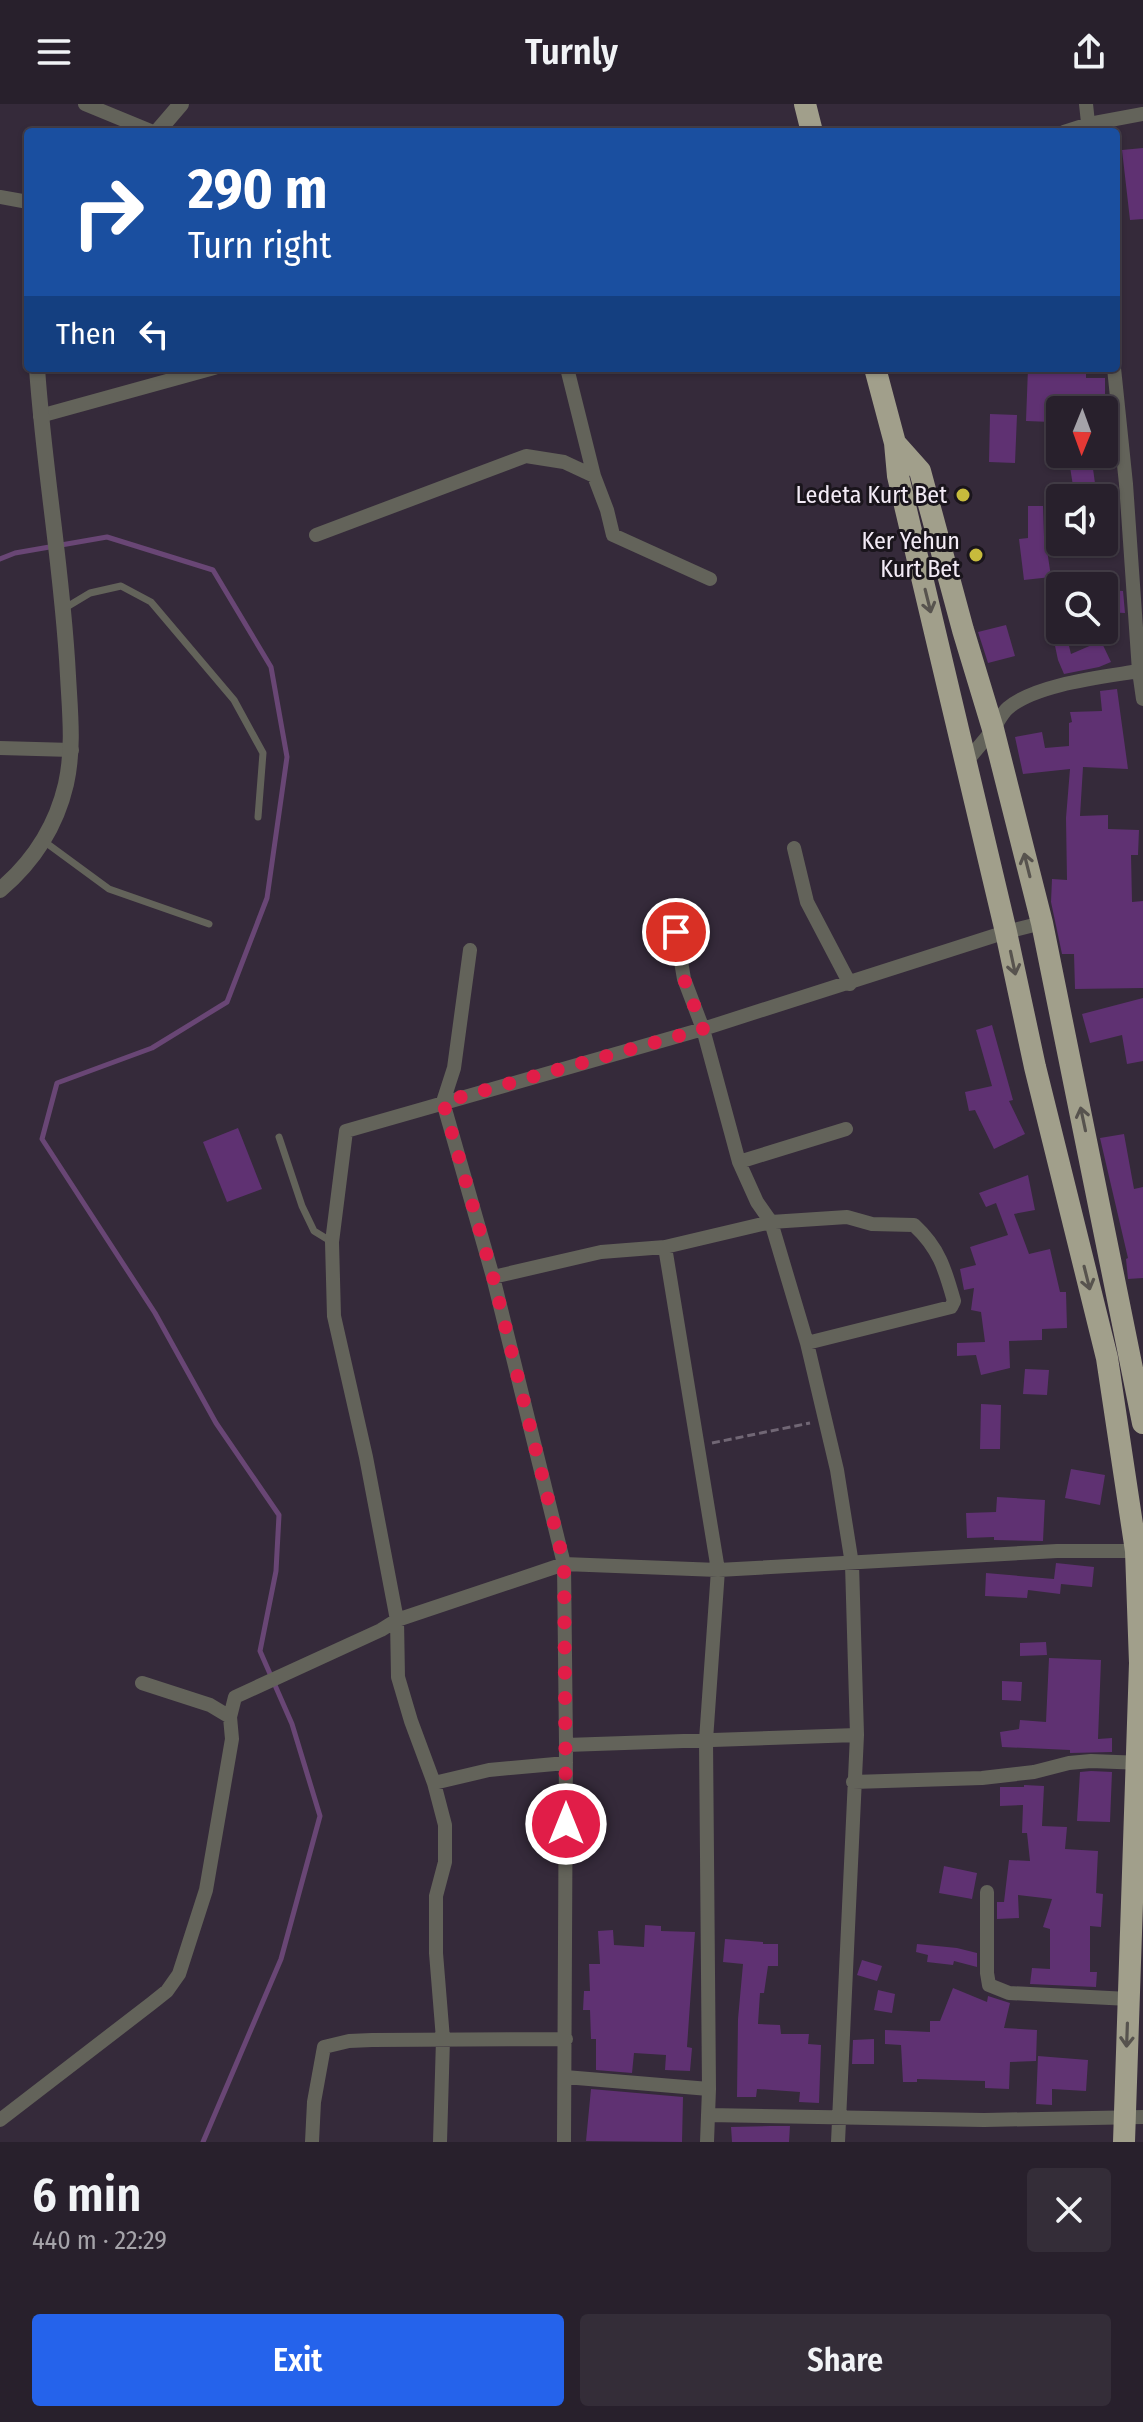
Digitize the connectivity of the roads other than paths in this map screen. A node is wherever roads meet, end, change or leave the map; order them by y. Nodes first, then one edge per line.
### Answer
1 (85, 104) edge
2 (181, 104) edge
3 (805, 104) edge
4 (1086, 104) edge
5 (1143, 114) edge
6 (145, 128) edge
7 (159, 128) edge
8 (811, 128) edge
9 (1089, 128) edge
10 (0, 197) edge
11 (24, 201) edge
12 (37, 372) edge
13 (200, 372) edge
14 (568, 372) edge
15 (876, 372) edge
16 (1114, 372) edge
17 (40, 416) junction
18 (895, 443) junction
19 (594, 476) junction
20 (1126, 484) junction
21 (1143, 488) edge
22 (316, 535) dead end
23 (710, 579) dead end
24 (65, 608) junction
25 (963, 630) junction
26 (937, 637) junction
27 (1139, 671) junction
28 (1143, 699) edge
29 (993, 729) junction
30 (0, 748) edge
31 (72, 750) junction
32 (966, 762) junction
33 (258, 817) dead end
34 (45, 842) junction
35 (794, 848) dead end
36 (0, 890) edge
37 (1042, 923) junction
38 (209, 924) dead end
39 (676, 932) dead end
40 (1006, 932) junction
41 (470, 950) dead end
42 (850, 984) junction
43 (703, 1029) junction
44 (443, 1102) junction
45 (846, 1129) dead end
46 (279, 1137) dead end
47 (739, 1162) junction
48 (1097, 1195) junction
49 (1068, 1202) junction
50 (771, 1222) junction
51 (332, 1242) junction
52 (665, 1247) junction
53 (493, 1277) junction
54 (807, 1343) junction
55 (1137, 1352) edge
56 (1107, 1358) junction
57 (1143, 1423) edge
58 (1139, 1551) edge
59 (564, 1564) junction
60 (852, 1564) junction
61 (718, 1570) junction
62 (397, 1620) junction
63 (1141, 1621) edge
64 (142, 1683) dead end
65 (230, 1717) junction
66 (857, 1735) junction
67 (706, 1740) junction
68 (566, 1745) junction
69 (1140, 1762) edge
70 (566, 1763) junction
71 (853, 1782) junction
72 (434, 1783) junction
73 (987, 1892) dead end
74 (1129, 1999) junction
75 (443, 2039) junction
76 (566, 2039) junction
77 (565, 2077) junction
78 (709, 2089) junction
79 (708, 2115) junction
80 (2, 2116) edge
81 (838, 2117) junction
82 (1133, 2118) edge
83 (312, 2142) edge
84 (440, 2142) edge
85 (564, 2142) edge
86 (707, 2142) edge
87 (838, 2142) edge
88 (1124, 2142) edge

1 - 6 street
2 - 7 street
3 - 8 highway
4 - 9 street
5 - 9 street
10 - 11 street
12 - 17 street
13 - 17 street
14 - 19 street
15 - 18 highway
16 - 20 street
17 - 24 street
18 - 25 highway
18 -> 26 highway
19 - 22 street
19 - 23 street
20 - 21 street
20 - 27 street
24 - 31 street
24 - 33 lane
25 - 26 highway
25 - 29 highway
26 - 32 highway
27 - 28 street
27 - 29 street
29 - 32 street
37 -> 29 highway
30 - 31 street
31 - 34 street
32 - 40 highway
34 - 36 street
34 - 38 lane
35 - 42 street
37 - 40 street
48 -> 37 highway
39 - 43 street
40 - 42 street
40 -> 49 highway
41 - 44 street
42 - 43 street
43 - 44 street
43 - 47 street
44 - 51 street
44 - 53 street
45 - 47 street
46 - 51 lane
47 - 50 street
48 - 49 highway
48 - 55 highway
49 -> 56 highway
50 - 52 street
50 - 54 street
50 - 54 street
51 - 62 street
52 - 53 street
52 - 61 street
53 - 59 street
54 - 60 street
55 - 56 street
55 - 57 highway
56 - 58 highway
58 - 60 street
58 - 63 highway
59 - 61 street
59 - 62 street
59 - 68 street
60 - 61 street
60 - 66 street
61 - 67 street
62 - 65 street
62 - 72 street
63 - 69 highway
64 - 65 street
65 - 80 street
66 - 67 street
66 - 71 street
67 - 68 street
67 - 78 street
68 - 70 street
69 - 71 street
69 - 74 highway
70 - 72 street
70 - 76 street
71 - 81 street
72 - 75 street
73 - 74 street
74 -> 82 highway
75 - 76 street
75 - 83 street
75 - 84 street
76 - 77 street
77 - 78 street
77 - 85 street
78 - 79 street
79 - 81 street
79 - 86 street
81 - 82 street
81 - 87 street
82 - 88 highway

